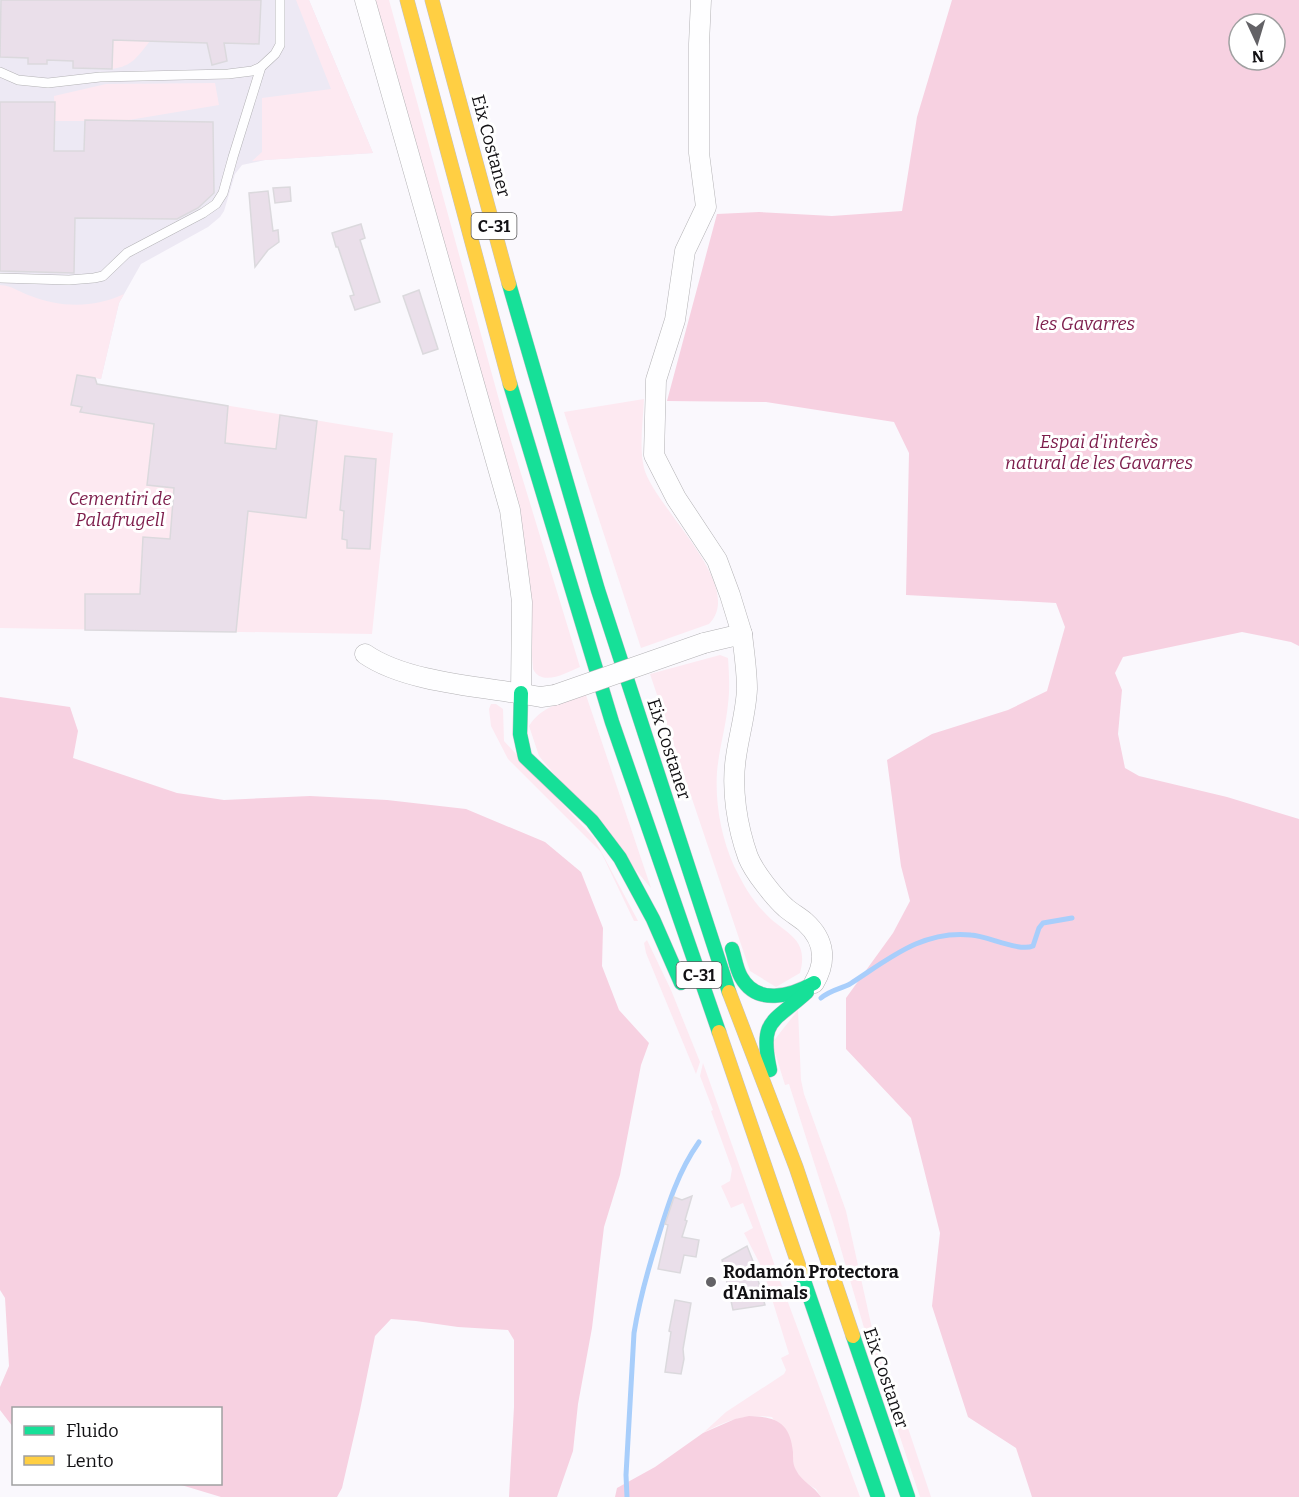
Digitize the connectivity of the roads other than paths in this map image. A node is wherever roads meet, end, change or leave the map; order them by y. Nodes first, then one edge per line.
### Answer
1 (280, 0) edge
2 (365, 0) edge
3 (406, 0) edge
4 (432, 0) edge
5 (701, 0) edge
6 (261, 67) junction
7 (0, 72) edge
8 (0, 278) edge
9 (558, 452) junction
10 (742, 634) junction
11 (365, 654) dead end
12 (521, 693) junction
13 (703, 867) dead end
14 (726, 934) dead end
15 (814, 983) junction
16 (687, 998) dead end
17 (715, 1064) dead end
18 (796, 1167) junction
19 (794, 1251) junction
20 (878, 1497) edge
21 (908, 1497) edge

1 - 6 lane
2 - 12 street
3 - 19 highway, C-31
4 - 9 highway, Eix Costaner / C-31
5 - 10 street
6 - 7 lane
6 - 8 lane
9 - 13 highway
9 - 18 highway, Eix Costaner / C-31
10 - 12 street, bridge
10 - 15 street
11 - 12 street
12 - 16 highway
14 - 15 highway
15 - 18 highway
17 - 19 highway
18 - 21 highway, Eix Costaner / C-31
19 - 20 highway, C-31

